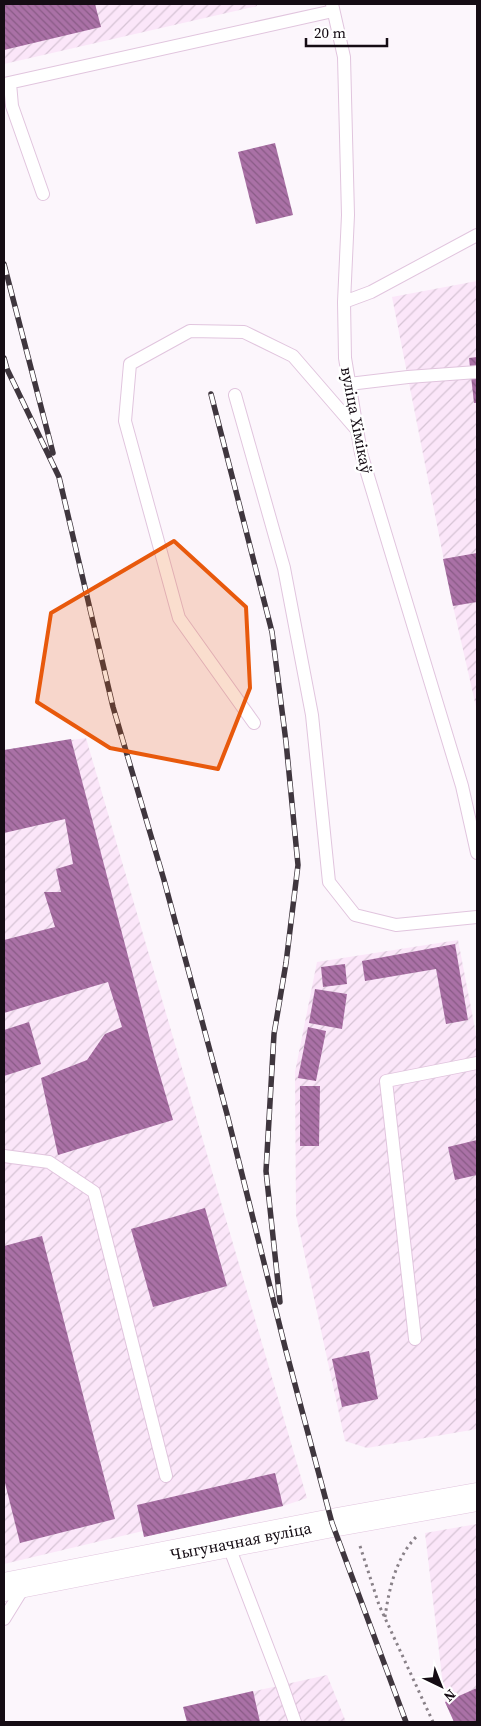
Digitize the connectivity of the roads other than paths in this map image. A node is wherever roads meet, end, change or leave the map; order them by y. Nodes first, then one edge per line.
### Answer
1 (333, 7) edge
2 (7, 84) edge
3 (43, 194) dead end
4 (477, 235) edge
5 (344, 302) junction
6 (477, 372) edge
7 (349, 384) junction
8 (235, 395) dead end
9 (357, 430) junction
10 (254, 723) dead end
11 (477, 853) edge
12 (477, 917) edge
13 (477, 1063) edge
14 (4, 1156) edge
15 (415, 1339) dead end
16 (166, 1476) dead end
17 (477, 1497) edge
18 (228, 1544) junction
19 (15, 1585) edge
20 (4, 1619) edge
21 (295, 1722) edge

1 - 2 lane
1 - 5 lane, вуліца Хімікаў
2 - 3 lane
4 - 5 lane
5 - 7 lane, вуліца Хімікаў
6 - 7 lane
7 - 9 lane, вуліца Хімікаў
8 - 12 lane
9 - 10 lane
9 - 11 lane, вуліца Хімікаў
13 - 15 lane
14 - 16 lane
17 - 18 street, Чыгуначная вуліца
18 - 19 street, Чыгуначная вуліца
18 - 21 lane
19 - 20 lane

